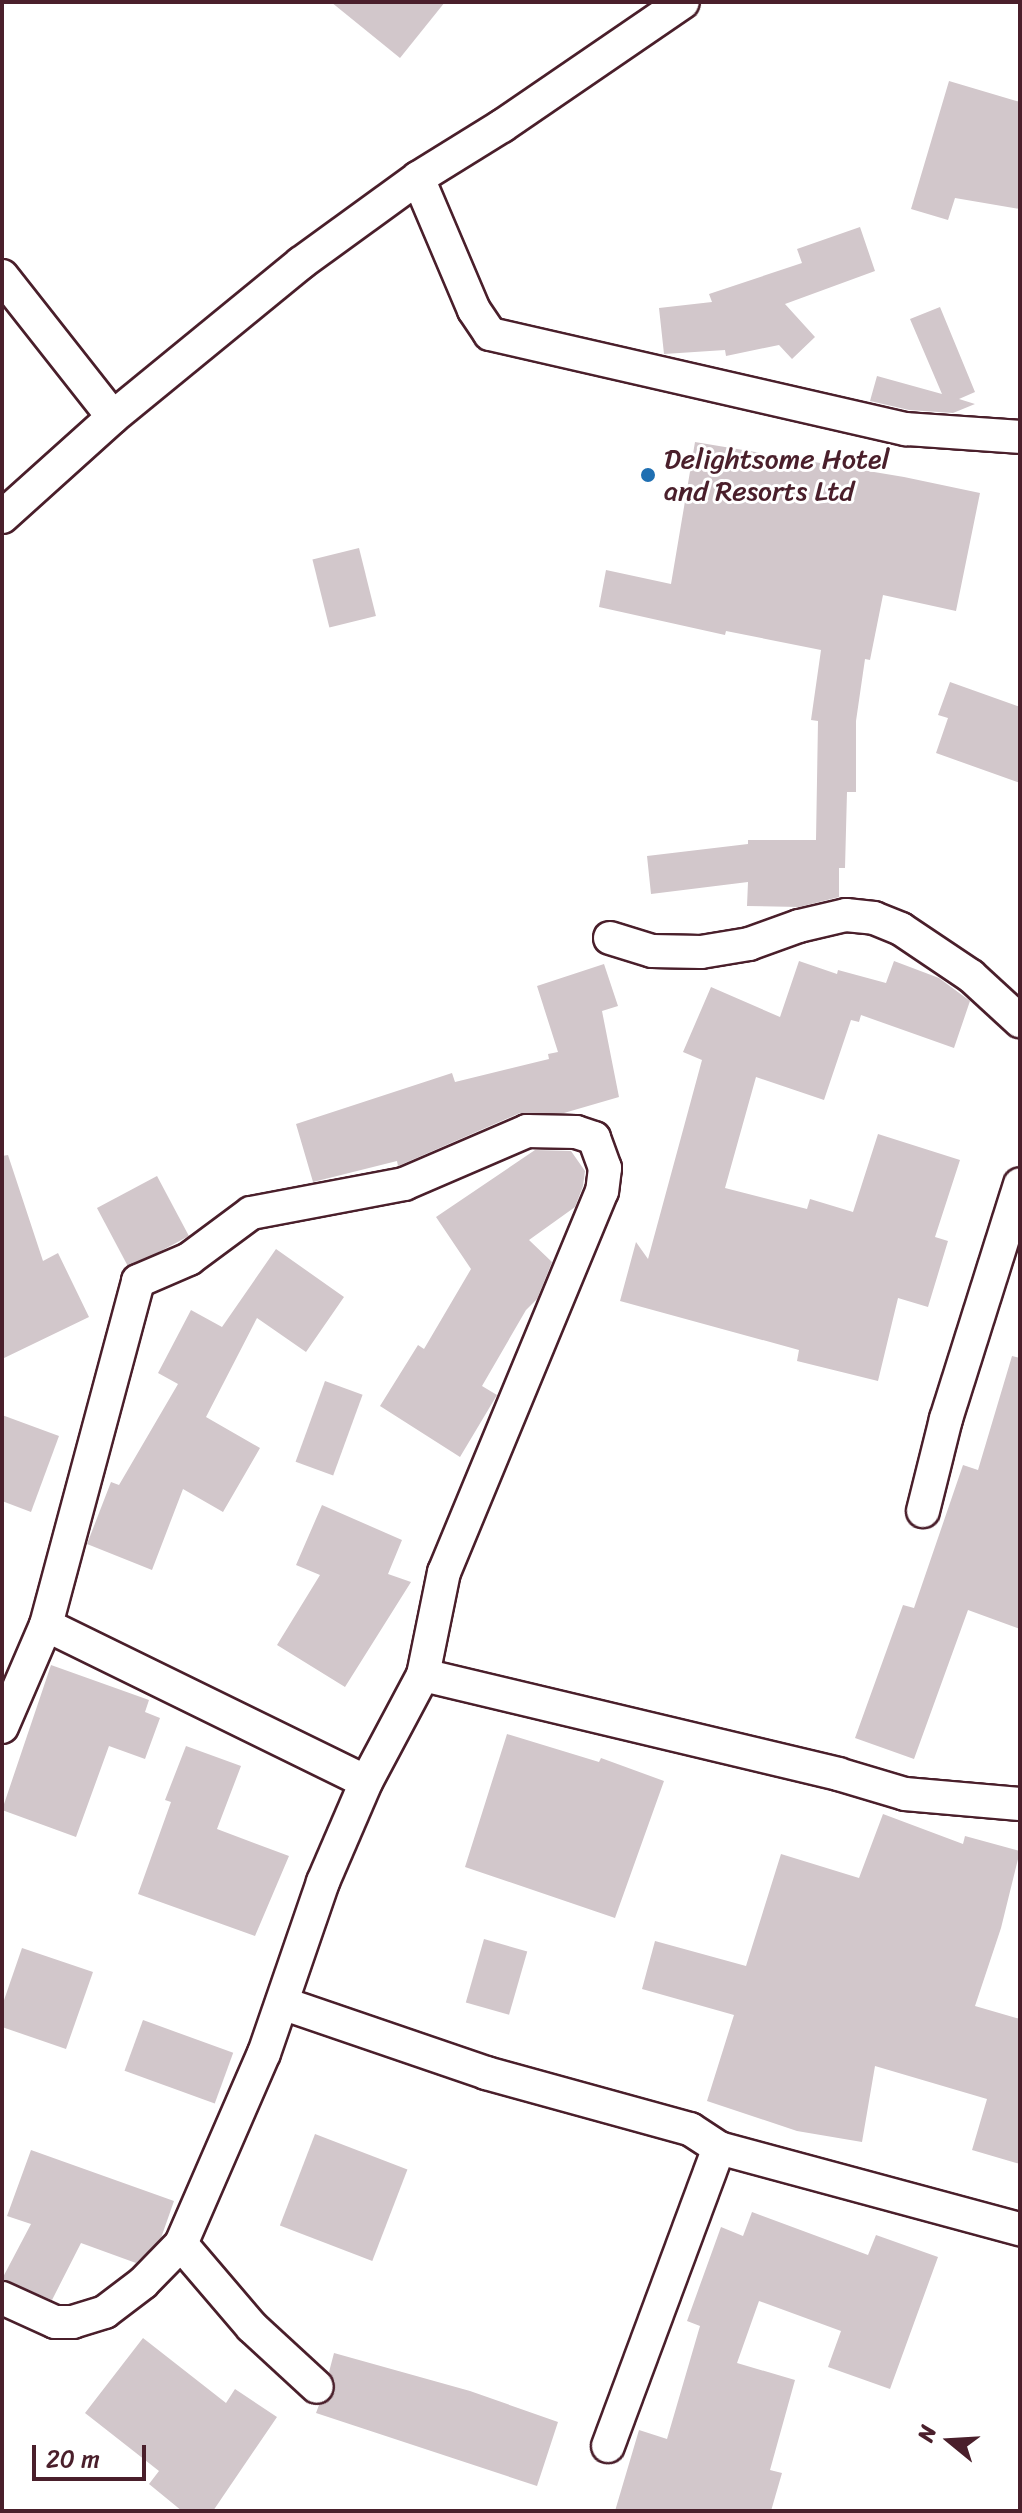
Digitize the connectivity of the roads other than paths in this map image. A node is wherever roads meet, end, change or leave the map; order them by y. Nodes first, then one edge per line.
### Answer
1 (683, 2) edge
2 (418, 178) junction
3 (2, 276) edge
4 (113, 417) junction
5 (1020, 437) edge
6 (2, 517) edge
7 (610, 938) dead end
8 (1020, 1021) edge
9 (1020, 1184) edge
10 (923, 1511) dead end
11 (46, 1625) junction
12 (423, 1675) junction
13 (2, 1727) edge
14 (366, 1782) junction
15 (1020, 1804) edge
16 (282, 2003) junction
17 (719, 2148) junction
18 (1020, 2229) edge
19 (181, 2244) junction
20 (2, 2298) edge
21 (317, 2387) dead end
22 (608, 2446) dead end

1 - 2 street
2 - 4 street
2 - 5 street
3 - 4 street
4 - 6 street
7 - 8 street
9 - 10 street
11 - 12 street
11 - 13 street
11 - 14 street
12 - 14 street
12 - 15 street
14 - 16 street
16 - 17 street
16 - 19 street
17 - 18 street
17 - 22 street
19 - 20 street
19 - 21 street

